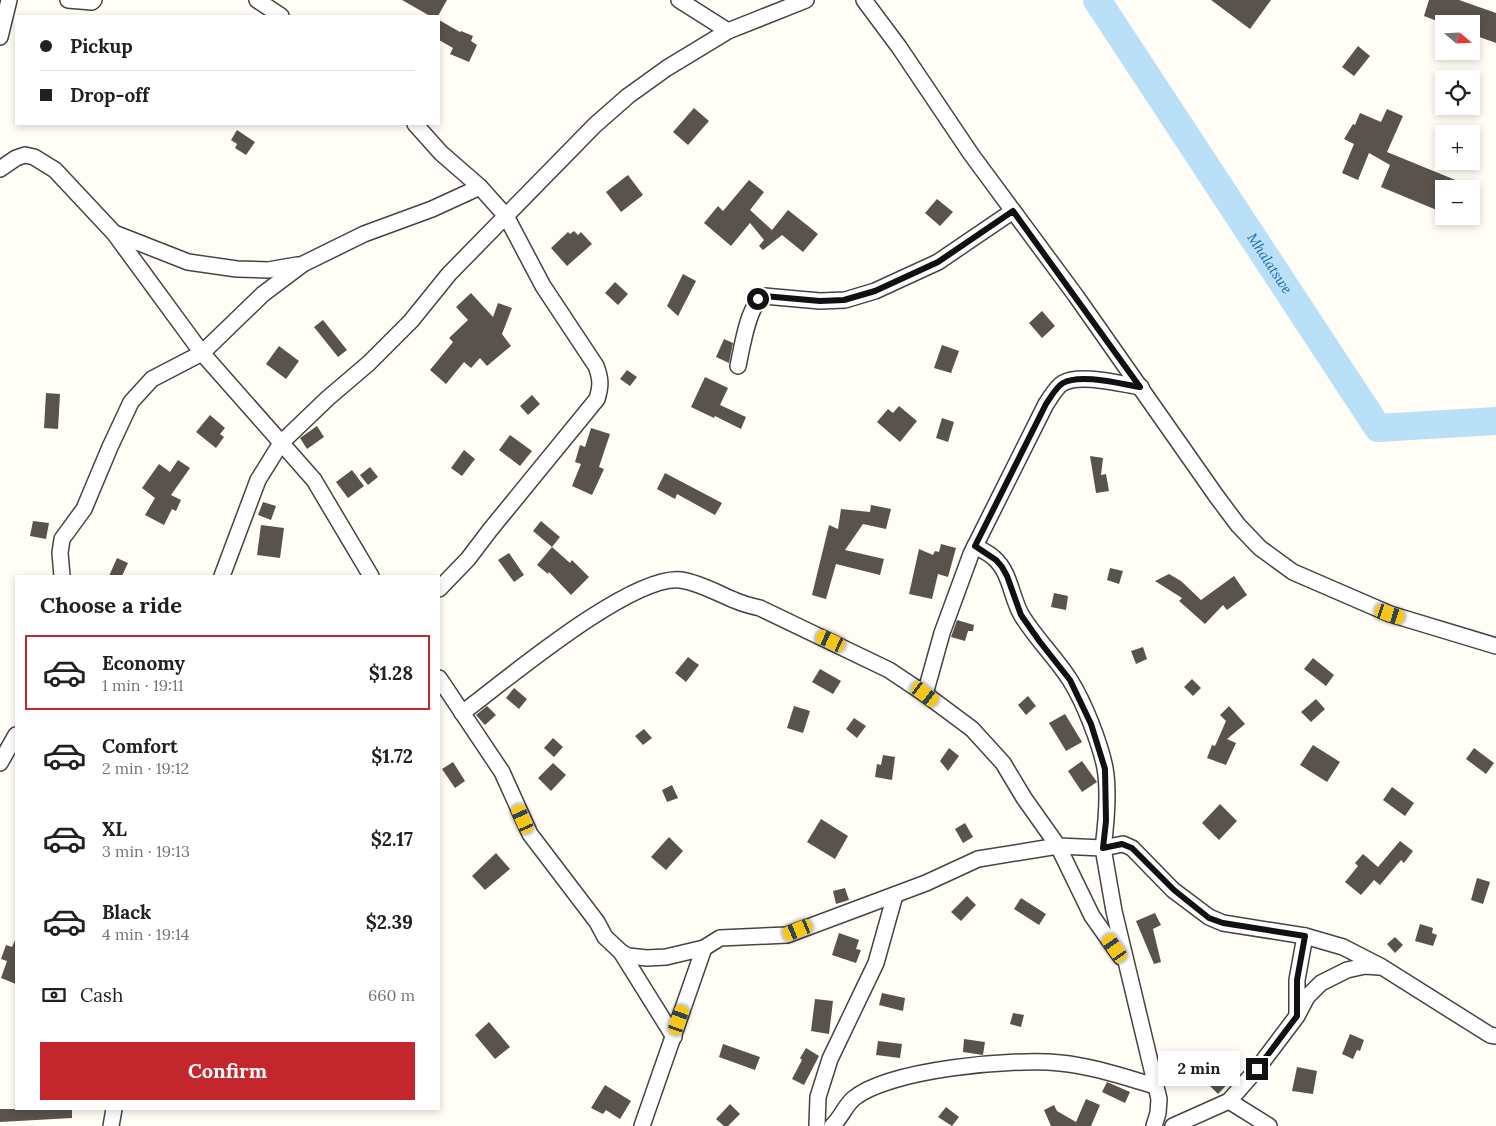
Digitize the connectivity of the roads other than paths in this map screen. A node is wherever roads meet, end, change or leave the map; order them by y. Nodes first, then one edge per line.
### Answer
1 (9, 0) edge
2 (68, 0) edge
3 (94, 0) edge
4 (257, 0) edge
5 (679, 0) edge
6 (806, 0) edge
7 (864, 0) edge
8 (280, 15) edge
9 (728, 31) junction
10 (0, 37) edge
11 (416, 125) edge
12 (0, 169) edge
13 (480, 187) junction
14 (1013, 211) junction
15 (506, 216) junction
16 (114, 233) junction
17 (304, 264) junction
18 (202, 353) junction
19 (738, 366) dead end
20 (1140, 387) junction
21 (281, 444) junction
22 (975, 546) junction
23 (62, 575) edge
24 (222, 575) edge
25 (370, 575) edge
26 (440, 588) edge
27 (1496, 646) edge
28 (440, 680) edge
29 (925, 694) junction
30 (462, 713) junction
31 (15, 737) edge
32 (0, 763) edge
33 (1058, 846) junction
34 (1103, 848) junction
35 (895, 895) junction
36 (1305, 936) junction
37 (704, 948) junction
38 (620, 952) junction
39 (1126, 964) junction
40 (1382, 967) junction
41 (1297, 1016) junction
42 (1496, 1036) edge
43 (674, 1037) junction
44 (1155, 1086) junction
45 (1229, 1101) junction
46 (642, 1126) edge
47 (817, 1126) edge
48 (832, 1126) edge
49 (1154, 1126) edge
50 (1173, 1126) edge
51 (1269, 1126) edge

1 - 10 street
2 - 3 street
4 - 8 street
5 - 9 street
6 - 9 street
7 - 14 street
9 - 15 street
11 - 13 street
12 - 16 street
13 - 15 street
13 - 17 street
14 - 19 street
14 - 20 street
15 - 21 street
15 - 26 street
16 - 17 street
16 - 18 street
17 - 18 street
18 - 21 street
18 - 23 street
20 - 22 street
20 - 27 street
21 - 24 street
21 - 25 street
22 - 29 street
22 - 34 street
28 - 30 street
29 - 30 street
29 - 33 street
30 - 38 street
31 - 32 street
33 - 34 street
33 - 35 street
33 - 39 street
34 - 36 street
34 - 39 street
35 - 37 street
35 - 47 street
36 - 40 street
36 - 41 street
37 - 38 street
37 - 43 street
38 - 43 street
39 - 44 street
40 - 41 street
40 - 42 street
41 - 45 street
43 - 46 street
44 - 48 street
44 - 49 street
45 - 50 street
45 - 51 street

